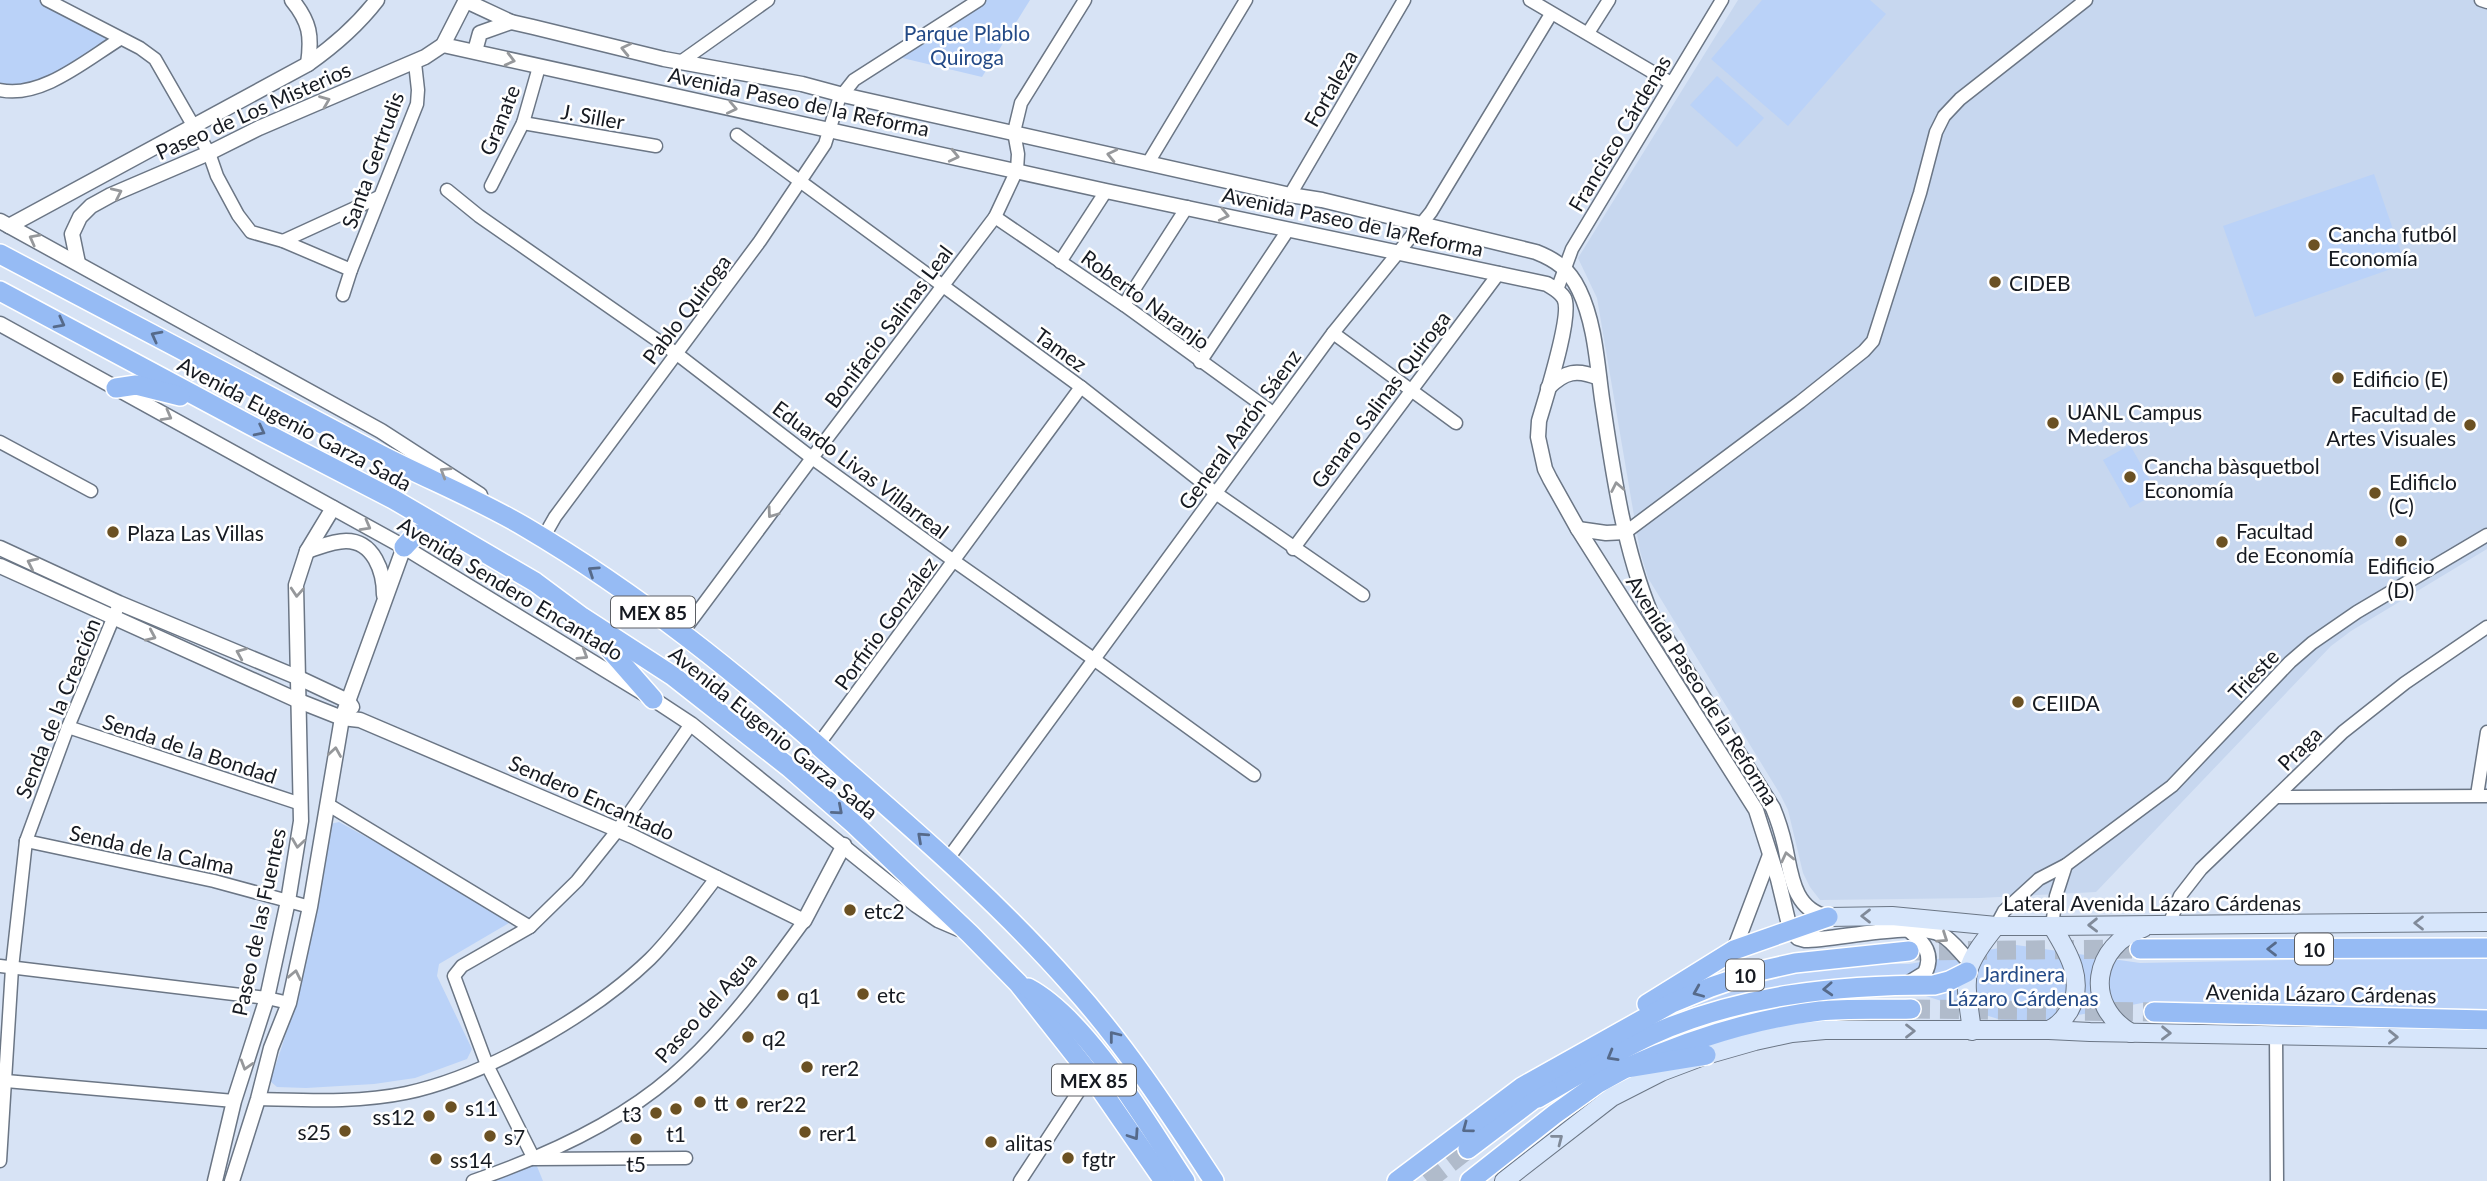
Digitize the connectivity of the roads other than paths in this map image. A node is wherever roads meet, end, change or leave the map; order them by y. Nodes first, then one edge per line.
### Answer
1 (47, 0) edge
2 (292, 0) edge
3 (377, 0) edge
4 (466, 0) edge
5 (768, 0) edge
6 (979, 0) edge
7 (1085, 0) edge
8 (1246, 0) edge
9 (1404, 0) edge
10 (1530, 0) edge
11 (1609, 0) edge
12 (1722, 0) edge
13 (2086, 0) edge
14 (2480, 0) edge
15 (2487, 2) edge
16 (1551, 14) junction
17 (511, 22) junction
18 (1588, 33) junction
19 (120, 39) junction
20 (443, 45) junction
21 (475, 51) junction
22 (682, 61) junction
23 (415, 63) junction
24 (308, 64) junction
25 (539, 67) junction
26 (1671, 83) junction
27 (0, 90) edge
28 (843, 95) junction
29 (523, 123) junction
30 (194, 126) junction
31 (830, 129) junction
32 (1014, 132) junction
33 (737, 135) dead end
34 (656, 146) dead end
35 (209, 153) junction
36 (1148, 163) junction
37 (1017, 170) junction
38 (799, 182) junction
39 (491, 186) dead end
40 (447, 190) dead end
41 (1106, 191) junction
42 (1290, 195) junction
43 (379, 197) junction
44 (1187, 207) junction
45 (995, 217) junction
46 (4, 223) edge
47 (1423, 223) junction
48 (1288, 230) junction
49 (283, 241) junction
50 (1397, 252) junction
51 (0, 254) edge
52 (1060, 262) junction
53 (78, 263) junction
54 (1564, 267) junction
55 (351, 270) junction
56 (1499, 273) junction
57 (942, 287) junction
58 (1557, 290) junction
59 (0, 291) edge
60 (343, 295) dead end
61 (1124, 305) junction
62 (0, 324) edge
63 (1333, 333) junction
64 (677, 354) junction
65 (1200, 362) junction
66 (1599, 378) junction
67 (1081, 387) junction
68 (116, 388) junction
69 (1548, 388) junction
70 (1409, 390) junction
71 (222, 411) junction
72 (1273, 413) junction
73 (1456, 423) dead end
74 (0, 442) edge
75 (812, 458) junction
76 (91, 491) dead end
77 (1217, 494) junction
78 (333, 508) junction
79 (522, 525) junction
80 (1578, 529) junction
81 (1626, 532) junction
82 (2487, 535) edge
83 (457, 538) junction
84 (543, 538) junction
85 (404, 547) junction
86 (0, 548) edge
87 (1293, 549) junction
88 (307, 551) junction
89 (954, 561) junction
90 (0, 566) edge
91 (1363, 595) dead end
92 (119, 603) junction
93 (384, 604) junction
94 (582, 617) junction
95 (113, 619) junction
96 (2487, 627) edge
97 (682, 633) junction
98 (1096, 660) junction
99 (299, 678) junction
100 (653, 699) junction
101 (299, 701) junction
102 (348, 701) junction
103 (342, 718) junction
104 (360, 720) junction
105 (691, 724) junction
106 (68, 727) junction
107 (2487, 732) edge
108 (818, 745) junction
109 (1254, 775) dead end
110 (2482, 796) edge
111 (2277, 797) junction
112 (301, 804) junction
113 (327, 804) junction
114 (617, 831) junction
115 (26, 842) junction
116 (844, 845) junction
117 (1770, 855) junction
118 (947, 859) junction
119 (2066, 865) junction
120 (717, 877) junction
121 (288, 901) junction
122 (310, 907) junction
123 (1823, 916) junction
124 (804, 921) junction
125 (2487, 922) edge
126 (2161, 925) junction
127 (1996, 926) junction
128 (2052, 926) junction
129 (530, 927) junction
130 (1790, 929) junction
131 (1910, 931) junction
132 (970, 934) junction
133 (2487, 948) edge
134 (2140, 949) tunnel mouth
135 (1734, 950) junction
136 (1909, 951) tunnel mouth
137 (6, 967) edge
138 (1968, 967) junction
139 (1018, 984) junction
140 (1905, 985) junction
141 (267, 998) junction
142 (289, 1003) junction
143 (1911, 1009) tunnel mouth
144 (2154, 1012) tunnel mouth
145 (2487, 1020) edge
146 (2049, 1030) junction
147 (1972, 1031) junction
148 (2131, 1033) junction
149 (2276, 1035) junction
150 (2487, 1039) edge
151 (1594, 1045) junction
152 (1706, 1055) junction
153 (1562, 1064) junction
154 (487, 1065) junction
155 (1626, 1068) junction
156 (1090, 1074) junction
157 (6, 1081) junction
158 (1538, 1098) junction
159 (258, 1099) junction
160 (234, 1101) junction
161 (1182, 1132) junction
162 (1468, 1149) tunnel mouth
163 (686, 1158) dead end
164 (534, 1159) junction
165 (0, 1161) edge
166 (215, 1181) edge
167 (232, 1181) edge
168 (473, 1181) edge
169 (1020, 1181) edge
170 (1164, 1181) edge
171 (1185, 1181) edge
172 (1214, 1181) edge
173 (1226, 1181) edge
174 (1397, 1181) edge
175 (1470, 1181) edge
176 (1504, 1181) edge
177 (2277, 1181) edge

1 - 19 street
2 - 24 street
3 - 24 street, Paseo de Los Misterios
4 - 17 street, Avenida Paseo de la Reforma
4 - 20 street, Paseo de Los Misterios
5 - 22 street
6 - 28 street
7 - 32 street
8 - 36 street
9 - 42 street, Fortaleza
10 - 16 street
11 - 18 street
12 - 26 street, Francisco Cárdenas
13 - 81 street
14 - 15 street
16 - 18 street
16 - 47 street, General Aarón Sáenz
17 - 21 street
22 -> 17 street, Avenida Paseo de la Reforma
18 - 26 street
19 - 27 street
19 - 30 street
20 - 21 street, Avenida Paseo de la Reforma
20 - 23 street, Paseo de Los Misterios
21 -> 25 street, Avenida Paseo de la Reforma
22 - 28 street, Avenida Paseo de la Reforma
35 -> 23 street, Paseo de Los Misterios
23 - 43 street, Santa Gertrudis
24 - 30 street, Paseo de Los Misterios
25 - 29 street, Granate
25 -> 31 street, Avenida Paseo de la Reforma
26 - 54 street, Francisco Cárdenas
28 - 31 street, Pablo Quiroga
28 - 32 street, Avenida Paseo de la Reforma
29 - 34 street, J. Siller
29 - 39 street, Granate
30 - 35 street
30 - 46 street, Paseo de Los Misterios
31 -> 37 street, Avenida Paseo de la Reforma
31 - 38 street, Pablo Quiroga
36 -> 32 street, Avenida Paseo de la Reforma
32 - 37 street, Bonifacio Salinas Leal
33 - 38 street, Tamez
35 - 49 street
53 -> 35 street, Paseo de Los Misterios
36 - 42 street, Avenida Paseo de la Reforma
37 - 41 street, Avenida Paseo de la Reforma
37 - 45 street, Bonifacio Salinas Leal
38 - 57 street, Tamez
38 - 64 street, Pablo Quiroga
40 - 64 street, Eduardo Livas Villarreal
41 - 44 street, Avenida Paseo de la Reforma
41 - 52 street
42 - 47 street, Avenida Paseo de la Reforma
43 - 49 street
43 - 55 street, Santa Gertrudis
44 -> 48 street, Avenida Paseo de la Reforma
44 - 61 street
45 - 52 street, Roberto Naranjo
45 - 57 street, Bonifacio Salinas Leal
53 -> 46 street, Avenida Eugenio Garza Sada
47 - 50 street, General Aarón Sáenz
47 - 54 street, Avenida Paseo de la Reforma
48 - 50 street, Avenida Paseo de la Reforma
48 - 65 street
49 - 55 street
50 - 56 street, Avenida Paseo de la Reforma
50 - 63 street, General Aarón Sáenz
79 -> 51 highway, Avenida Eugenio Garza Sada / MEX 85
52 - 61 street, Roberto Naranjo
79 -> 53 street, Avenida Eugenio Garza Sada
54 - 58 street, Francisco Cárdenas
54 - 66 street, Avenida Paseo de la Reforma
55 - 60 street, Santa Gertrudis
56 - 58 street, Avenida Paseo de la Reforma
56 - 70 street, Genaro Salinas Quiroga
57 - 67 street, Tamez
57 - 75 street, Bonifacio Salinas Leal
58 - 69 street, Avenida Paseo de la Reforma
59 -> 71 highway, Avenida Eugenio Garza Sada / MEX 85
61 - 65 street, Roberto Naranjo
62 - 68 street, Avenida Sendero Encantado
63 - 70 street
63 - 72 street, General Aarón Sáenz
64 - 75 street, Eduardo Livas Villarreal
64 - 84 street, Pablo Quiroga
65 - 72 street, Roberto Naranjo
66 - 69 street
81 -> 66 street, Avenida Paseo de la Reforma
67 - 77 street, Tamez
67 - 89 street, Porfirio González
68 - 71 highway
68 -> 78 street, Avenida Sendero Encantado
69 - 80 street, Avenida Paseo de la Reforma
70 - 73 street
70 - 87 street, Genaro Salinas Quiroga
71 -> 83 highway, Avenida Eugenio Garza Sada / MEX 85
72 - 77 street, General Aarón Sáenz
74 - 76 street
75 - 89 street, Eduardo Livas Villarreal
75 -> 97 street, Bonifacio Salinas Leal
77 - 87 street, Tamez
77 - 98 street, General Aarón Sáenz
78 -> 85 street, Avenida Sendero Encantado
78 - 88 street, Paseo de las Fuentes
79 - 84 highway, Avenida Eugenio Garza Sada / MEX 85
80 - 81 street
80 - 117 street, Avenida Paseo de la Reforma
123 -> 81 street, Avenida Paseo de la Reforma
82 - 119 street, Trieste
83 - 85 highway
83 - 94 highway, Avenida Eugenio Garza Sada / MEX 85
97 -> 84 highway, Avenida Eugenio Garza Sada / MEX 85
85 - 93 street, Paseo de las Fuentes
85 -> 100 street, Avenida Sendero Encantado
92 -> 86 street
87 - 91 street, Tamez
88 - 93 street
88 -> 99 street, Paseo de las Fuentes
89 - 98 street, Eduardo Livas Villarreal
89 - 108 street, Porfirio González
90 - 95 street, Sendero Encantado
92 - 95 street, Senda de la Creación
99 -> 92 street
93 - 102 street, Paseo de las Fuentes
94 - 100 highway
94 -> 132 highway, Avenida Eugenio Garza Sada / MEX 85
95 -> 101 street, Sendero Encantado
95 - 106 street, Senda de la Creación
96 - 111 street, Praga
97 - 108 highway, Avenida Eugenio Garza Sada / MEX 85
98 - 109 street, Eduardo Livas Villarreal
98 - 118 street, General Aarón Sáenz
99 - 101 street, Paseo de las Fuentes
99 - 102 street
100 - 105 street, Avenida Sendero Encantado
101 - 103 street, Sendero Encantado
101 - 112 street, Paseo de las Fuentes
102 - 103 street, Paseo de las Fuentes
102 - 104 street
103 - 104 street, Sendero Encantado
113 -> 103 street, Paseo de las Fuentes
104 - 114 street, Sendero Encantado
105 - 114 street
105 - 116 street, Avenida Sendero Encantado
106 - 112 street, Senda de la Bondad
106 - 115 street, Senda de la Creación
107 - 110 street
118 -> 108 highway, Avenida Eugenio Garza Sada / MEX 85
110 - 111 street
111 - 126 street, Praga
112 -> 121 street, Paseo de las Fuentes
113 - 122 street, Paseo de las Fuentes
113 - 129 street
114 - 120 street, Sendero Encantado
114 - 129 street
115 - 121 street, Senda de la Calma
115 - 137 street, Senda de la Creación
116 - 124 street, Paseo del Agua
116 - 132 street, Avenida Sendero Encantado
117 - 130 street, Avenida Paseo de la Reforma
117 - 135 street
161 -> 118 highway, Avenida Eugenio Garza Sada / MEX 85
119 - 127 street, Trieste
119 - 128 street
120 - 124 street, Sendero Encantado
120 - 154 street
121 - 122 street, Senda de la Calma
121 - 141 street, Paseo de las Fuentes
142 -> 122 street, Paseo de las Fuentes
127 -> 123 main road, Lateral Avenida Lázaro Cárdenas
123 - 130 highway
124 - 164 street, Paseo del Agua
125 -> 126 main road, Lateral Avenida Lázaro Cárdenas
126 -> 128 main road, Lateral Avenida Lázaro Cárdenas
126 - 148 main road
127 - 128 main road, Lateral Avenida Lázaro Cárdenas
127 - 138 main road
128 - 146 main road
129 - 154 street
130 - 131 street
130 - 135 highway
131 -> 138 street
131 - 140 street
132 - 139 highway, Avenida Eugenio Garza Sada / MEX 85
133 -> 134 highway, Avenida Lázaro Cárdenas / 10
135 - 153 highway
136 -> 151 highway, 10
137 - 141 street
137 - 157 street, Senda de la Creación
138 - 140 highway
138 - 147 main road
139 - 156 highway, Avenida Eugenio Garza Sada / MEX 85
139 - 171 highway
140 -> 158 highway
141 - 142 street
141 -> 160 street, Paseo de las Fuentes
142 - 159 street, Paseo de las Fuentes
143 - 155 highway, 10
144 - 145 highway, Avenida Lázaro Cárdenas
146 - 147 main road
146 - 148 main road
152 -> 147 main road
148 -> 149 main road
149 -> 150 main road
149 - 177 street
151 - 153 highway, 10
151 - 158 highway
152 - 155 highway
176 -> 152 main road
153 -> 174 highway, 10
154 - 159 street
154 - 164 street
155 - 175 highway, 10
156 - 169 street
156 -> 170 highway, Avenida Eugenio Garza Sada / MEX 85
157 - 160 street
157 - 165 street, Senda de la Creación
158 - 162 highway
159 - 167 street, Paseo de las Fuentes
160 - 166 street, Paseo de las Fuentes
161 - 172 highway, Avenida Eugenio Garza Sada / MEX 85
161 - 173 highway
163 - 164 street
164 - 168 street, Paseo del Agua

